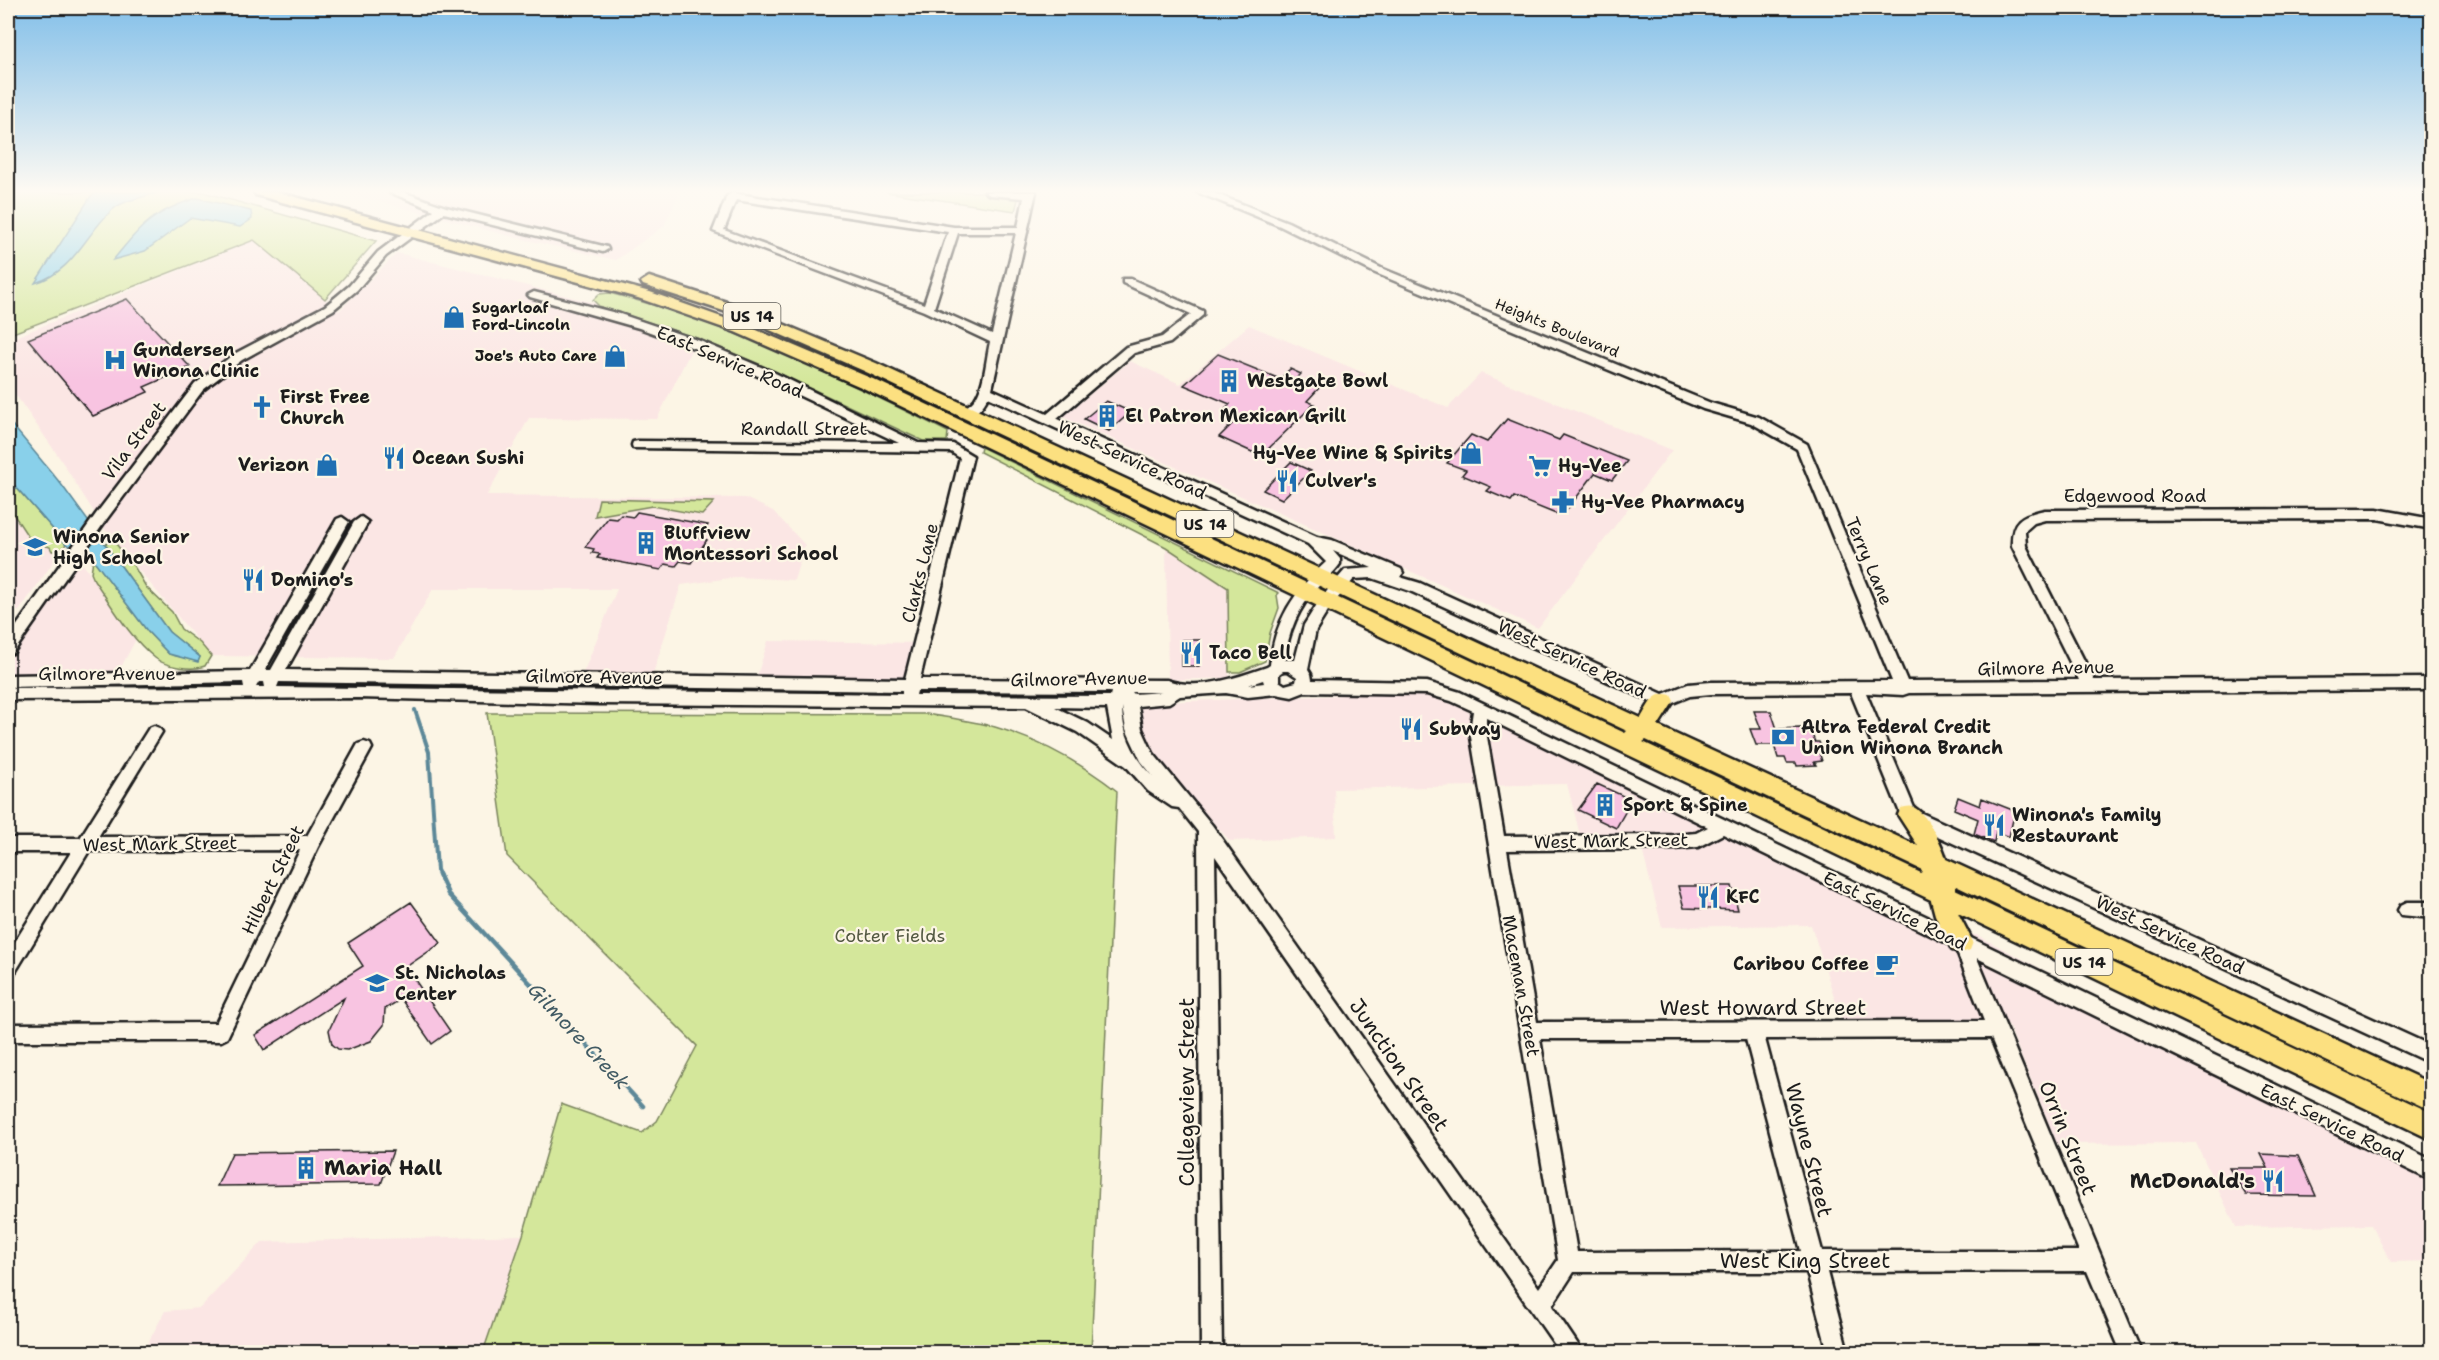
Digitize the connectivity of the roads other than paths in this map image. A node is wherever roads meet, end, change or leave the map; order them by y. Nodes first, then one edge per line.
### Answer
1 (381, 255) edge
2 (511, 255) edge
3 (540, 255) edge
4 (784, 255) edge
5 (945, 255) edge
6 (1015, 255) edge
7 (1348, 255) edge
8 (1127, 281) dead end
9 (534, 296) dead end
10 (927, 309) junction
11 (996, 340) junction
12 (985, 391) junction
13 (968, 412) junction
14 (930, 414) junction
15 (1047, 421) junction
16 (638, 445) dead end
17 (1802, 447) joint
18 (918, 448) junction
19 (967, 456) joint
20 (342, 522) dead end
21 (361, 522) dead end
22 (2432, 524) edge
23 (1313, 541) junction
24 (1341, 550) junction
25 (1312, 585) junction
26 (1339, 587) junction
27 (1415, 587) junction
28 (8, 649) edge
29 (1274, 669) junction
30 (254, 676) junction
31 (275, 676) junction
32 (1302, 676) junction
33 (8, 681) edge
34 (2432, 684) edge
35 (1121, 686) junction
36 (1226, 687) junction
37 (2090, 687) junction
38 (1276, 688) junction
39 (1857, 689) junction
40 (1903, 689) junction
41 (1176, 690) junction
42 (910, 691) junction
43 (244, 693) junction
44 (264, 693) junction
45 (8, 694) edge
46 (1011, 700) junction
47 (1122, 701) junction
48 (1663, 702) junction
49 (1481, 709) junction
50 (1616, 728) junction
51 (1645, 729) junction
52 (154, 732) dead end
53 (1683, 747) junction
54 (364, 748) dead end
55 (1641, 752) junction
56 (1137, 770) junction
57 (1186, 807) junction
58 (1909, 815) junction
59 (1722, 827) junction
60 (1206, 830) junction
61 (1885, 842) junction
62 (312, 843) junction
63 (1497, 843) junction
64 (8, 845) edge
65 (85, 845) junction
66 (1936, 866) junction
67 (1894, 872) junction
68 (1983, 888) junction
69 (1941, 895) junction
70 (2407, 910) dead end
71 (2432, 910) edge
72 (2006, 926) junction
73 (1960, 942) junction
74 (8, 968) edge
75 (1753, 1029) junction
76 (1997, 1029) junction
77 (1528, 1031) junction
78 (8, 1033) edge
79 (2432, 1055) edge
80 (2430, 1098) edge
81 (2382, 1104) junction
82 (2432, 1127) edge
83 (2432, 1171) edge
84 (1812, 1260) junction
85 (2092, 1261) junction
86 (1569, 1262) junction
87 (1540, 1305) junction
88 (1211, 1353) edge
89 (1572, 1353) edge
90 (1838, 1353) edge
91 (2131, 1353) edge

1 - 28 street, Vila Street
2 - 14 highway, US 14
3 - 13 highway, US 14
4 - 10 street
5 - 10 street
6 - 11 street
7 - 17 street, Heights Boulevard
8 - 15 street
9 - 18 street, East Service Road
10 - 11 street
11 - 12 street
12 - 13 street
12 - 15 street, West Service Road
13 - 14 highway
13 - 25 highway, US 14
14 - 25 highway, US 14
15 - 23 street, West Service Road
16 - 18 street, Randall Street
17 - 40 street, Terry Lane
18 - 19 street, Randall Street
19 - 42 street, Clarks Lane
20 - 30 street
21 - 31 street
22 - 37 street, Edgewood Road
23 - 24 street, West Service Road
23 - 25 street, West Service Road
24 - 26 street
24 - 27 street, West Service Road
25 - 26 highway, US 14
25 - 29 street
26 - 27 street, West Service Road
26 - 32 street
26 - 50 highway, US 14
27 - 48 street, West Service Road
29 - 32 street, Gilmore Avenue
29 - 36 street, Gilmore Avenue
29 - 38 street
30 - 31 street, Gilmore Avenue
30 - 33 street, Gilmore Avenue
30 - 43 street
31 - 42 street, Gilmore Avenue
31 - 44 street
32 - 38 street, Gilmore Avenue
32 - 49 street, East Service Road
34 - 37 street, Gilmore Avenue
35 - 41 street, Gilmore Avenue
35 - 42 street, Gilmore Avenue
35 - 47 street, Junction Street
36 - 38 street, Gilmore Avenue
36 - 41 street, Gilmore Avenue
37 - 40 street, Gilmore Avenue
39 - 40 street, Gilmore Avenue
39 - 48 street, Gilmore Avenue
39 - 58 street
41 - 47 street, Gilmore Avenue
42 - 44 street, Gilmore Avenue
42 - 46 street, Gilmore Avenue
43 - 44 street, Gilmore Avenue
43 - 45 street, Gilmore Avenue
46 - 47 street, Gilmore Avenue
46 - 56 street
47 - 56 street, Junction Street
47 - 57 street, Junction Street
48 - 50 highway
48 - 51 highway
49 - 59 street, East Service Road
49 - 63 street, Maceman Street
50 - 51 highway
50 - 55 highway, US 14
51 - 53 highway
52 - 65 street
53 - 55 highway
53 - 61 highway, US 14
54 - 62 street, Hilbert Street
55 - 67 highway, US 14
56 - 57 street, Junction Street
57 - 60 street, Junction Street
58 - 61 highway
58 - 66 highway
58 - 79 street, West Service Road
59 - 63 street, West Mark Street
59 - 73 street, East Service Road
60 - 87 street, Junction Street
60 - 88 street, Collegeview Street
61 - 66 highway, US 14
62 - 65 street, West Mark Street
62 - 78 street, Hilbert Street
63 - 77 street, Maceman Street
64 - 65 street, West Mark Street
65 - 74 street
66 - 67 highway
66 - 68 highway, US 14
67 - 69 highway, US 14
68 - 69 highway
68 - 80 highway, US 14
69 - 72 highway, US 14
69 - 73 highway
70 - 71 street
72 - 73 highway
72 - 81 highway, US 14
73 - 76 street, Orrin Street
73 - 83 street, East Service Road
75 - 76 street, West Howard Street
75 - 77 street, West Howard Street
75 - 84 street, Wayne Street
76 - 85 street, Orrin Street
77 - 86 street, Maceman Street
80 - 81 highway
81 - 82 highway, US 14
84 - 85 street, West King Street
84 - 86 street, West King Street
84 - 90 street, Wayne Street
85 - 91 street, Orrin Street
86 - 87 street
87 - 89 street, Junction Street

